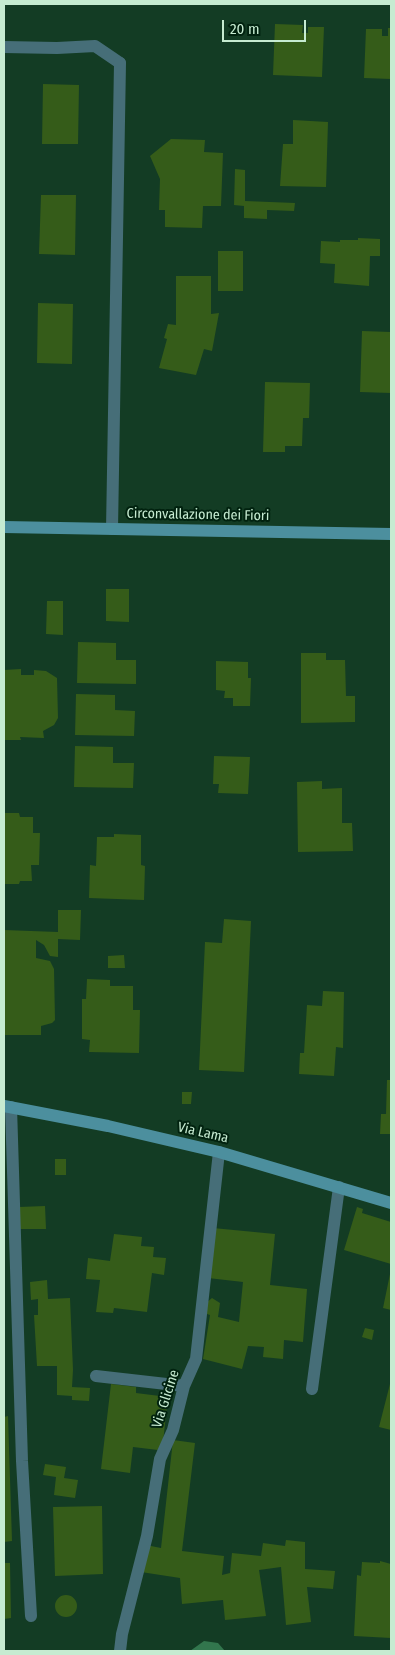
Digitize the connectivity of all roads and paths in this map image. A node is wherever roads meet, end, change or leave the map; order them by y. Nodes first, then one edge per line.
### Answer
1 (4, 48) edge
2 (4, 527) edge
3 (112, 529) junction
4 (391, 534) edge
5 (8, 1107) edge
6 (219, 1152) junction
7 (339, 1187) junction
8 (391, 1204) edge
9 (96, 1376) dead end
10 (184, 1386) junction
11 (312, 1390) dead end
12 (31, 1616) dead end
13 (120, 1651) edge

1 - 3 street
2 - 3 street, Circonvallazione dei Fiori
3 - 4 street, Circonvallazione dei Fiori
5 - 6 street, Via Lama
5 - 12 street
6 - 7 street, Via Lama
6 - 10 street, Via Glicine
7 - 8 street, Via Lama
7 - 11 street
9 - 10 street
10 - 13 street, Via Glicine

